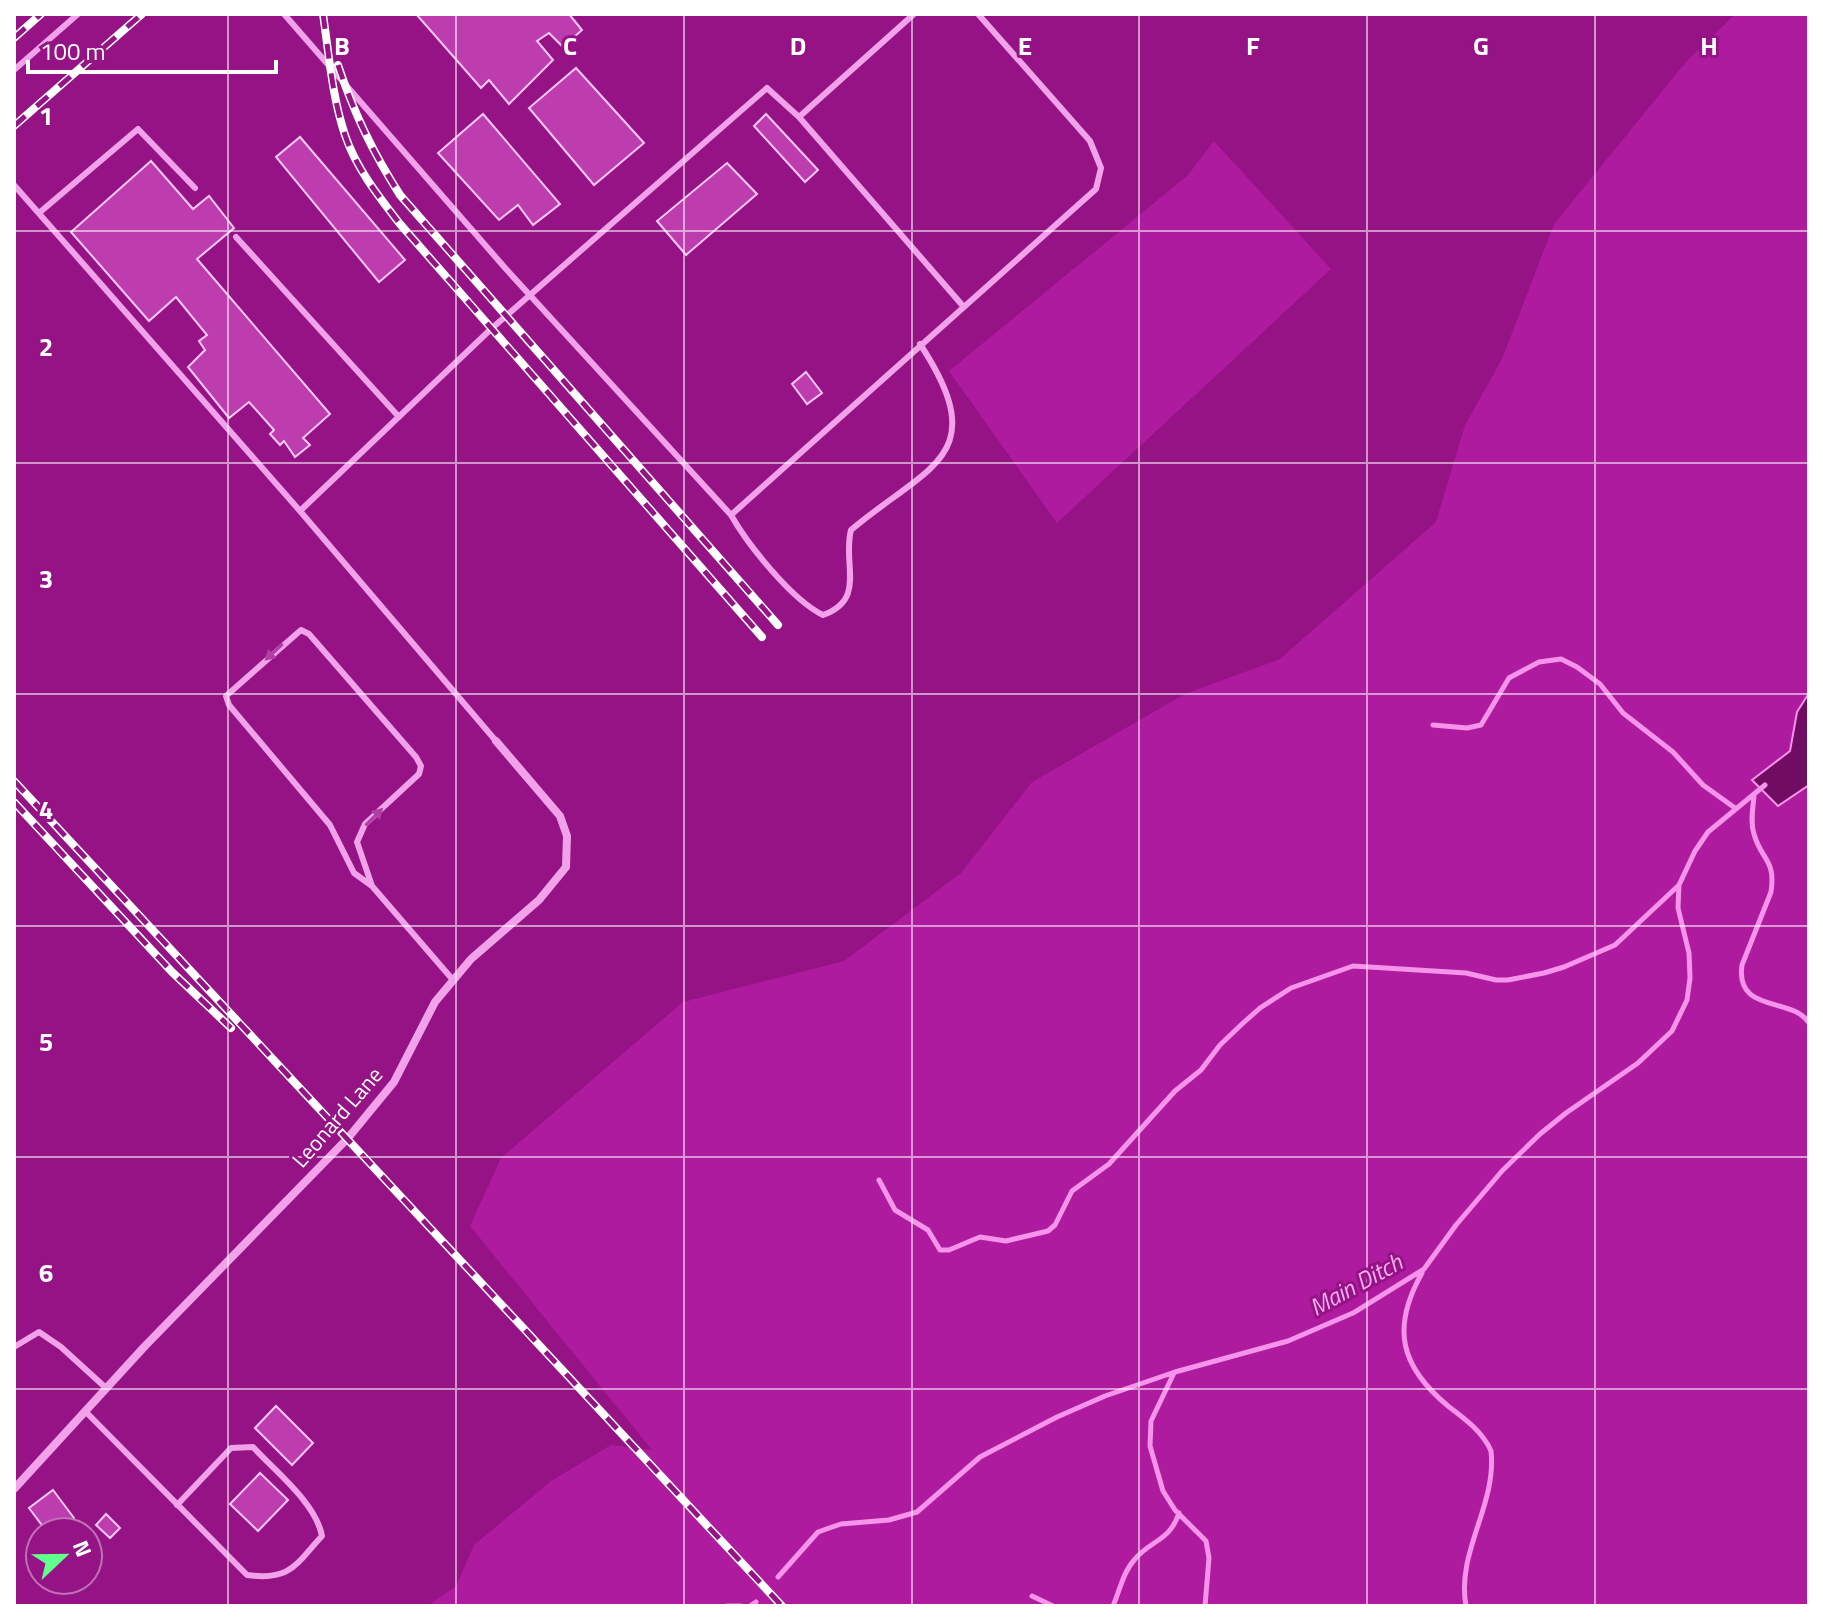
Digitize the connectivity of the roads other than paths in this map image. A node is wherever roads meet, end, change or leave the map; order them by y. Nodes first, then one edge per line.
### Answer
1 (78, 14) edge
2 (284, 14) edge
3 (914, 14) edge
4 (978, 14) edge
5 (14, 70) edge
6 (799, 117) junction
7 (14, 185) edge
8 (195, 188) dead end
9 (39, 213) junction
10 (236, 237) dead end
11 (529, 294) junction
12 (963, 306) junction
13 (920, 344) junction
14 (399, 417) junction
15 (300, 511) junction
16 (731, 515) junction
17 (496, 741) joint
18 (372, 886) junction
19 (453, 980) junction
20 (14, 1347) edge
21 (106, 1388) junction
22 (85, 1411) junction
23 (14, 1489) edge
24 (177, 1505) junction

1 - 5 lane
2 - 11 lane
3 - 6 lane
4 - 12 lane
6 - 11 lane
6 - 12 lane
7 - 9 lane
8 - 9 lane
9 - 15 lane
10 - 14 lane
11 - 14 lane
11 - 16 lane
12 - 13 lane
13 - 16 lane
13 - 16 lane
14 - 15 lane
15 - 17 lane
17 - 19 street, Leonard Lane
18 -> 18 lane
18 - 19 lane
19 - 21 street, Leonard Lane
20 - 21 lane
21 - 22 street, Leonard Lane
22 - 23 street, Leonard Lane
22 - 24 lane
24 - 24 lane

